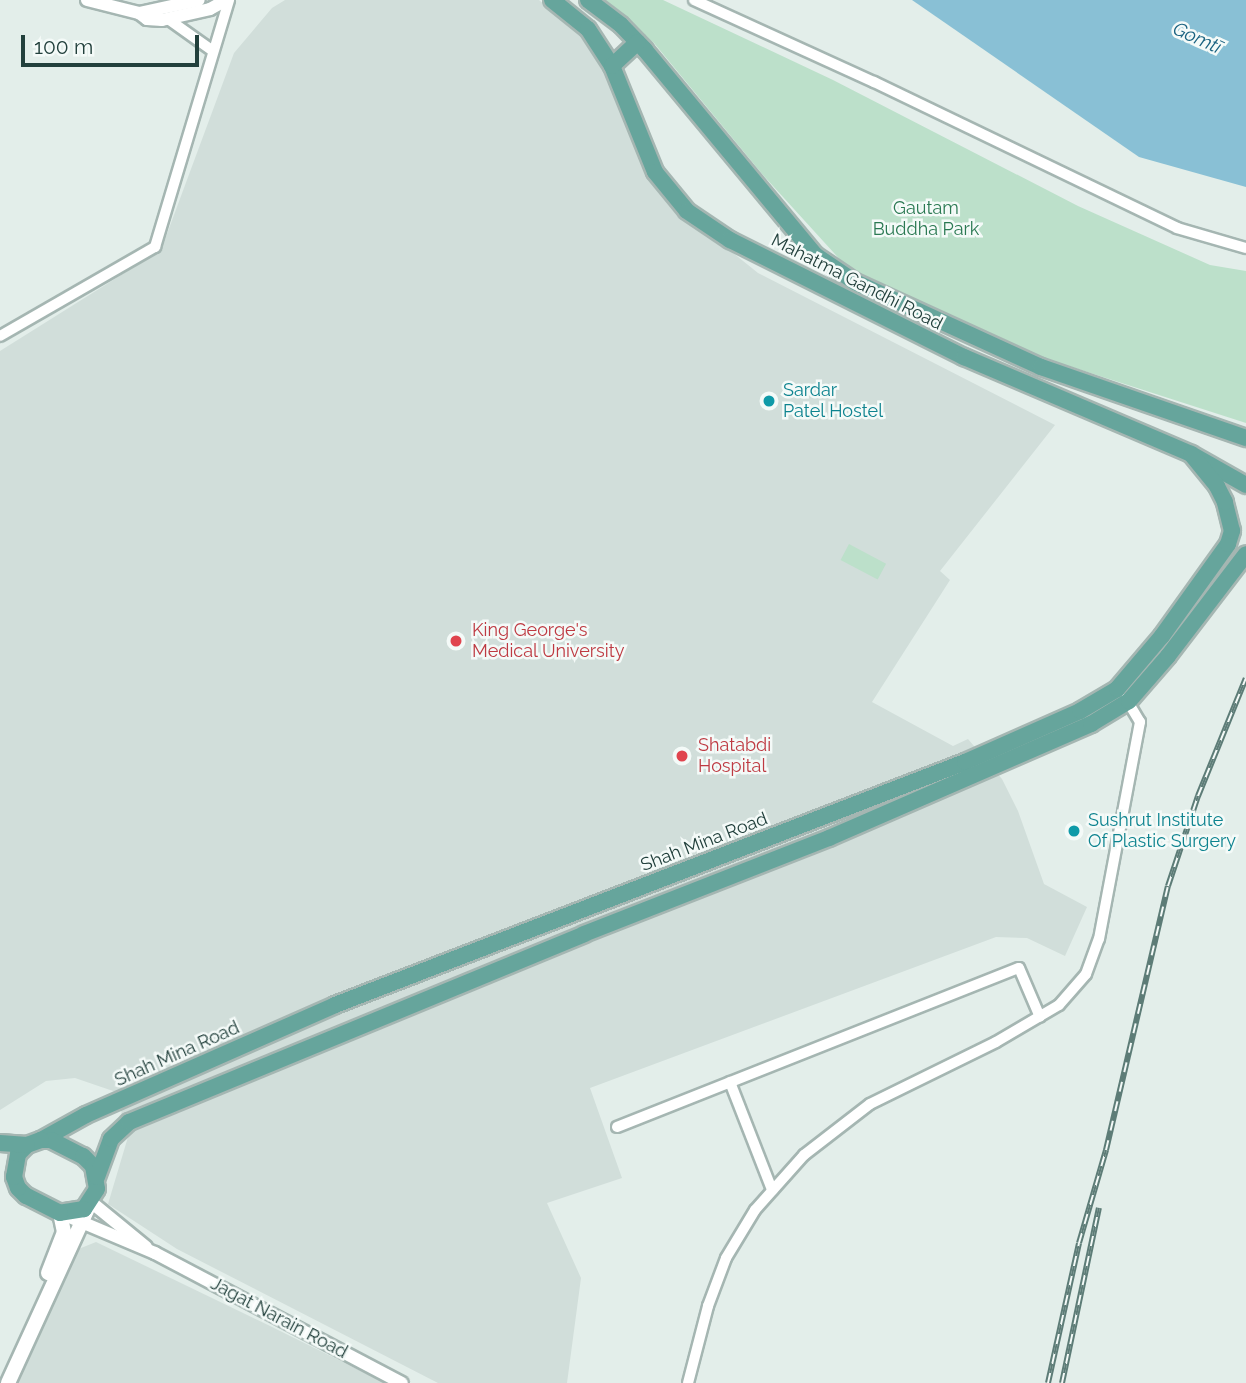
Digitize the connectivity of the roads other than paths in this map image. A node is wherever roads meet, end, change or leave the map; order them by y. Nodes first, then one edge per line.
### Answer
1 (87, 0) edge
2 (199, 0) edge
3 (227, 0) edge
4 (552, 0) edge
5 (588, 0) edge
6 (694, 0) edge
7 (139, 13) junction
8 (168, 19) junction
9 (638, 42) junction
10 (213, 51) junction
11 (612, 66) junction
12 (1246, 248) edge
13 (816, 255) junction
14 (804, 277) junction
15 (0, 336) edge
16 (1246, 438) edge
17 (1191, 454) junction
18 (1246, 485) edge
19 (1246, 554) edge
20 (1117, 689) junction
21 (1129, 701) junction
22 (750, 844) junction
23 (758, 865) junction
24 (576, 913) junction
25 (584, 934) junction
26 (463, 956) junction
27 (474, 980) junction
28 (1040, 1017) junction
29 (255, 1041) junction
30 (267, 1065) junction
31 (730, 1082) junction
32 (617, 1126) dead end
33 (34, 1142) junction
34 (0, 1143) edge
35 (0, 1177) edge
36 (97, 1177) junction
37 (18, 1188) junction
38 (772, 1190) junction
39 (91, 1202) junction
40 (60, 1213) junction
41 (82, 1222) junction
42 (155, 1253) junction
43 (36, 1318) junction
44 (8, 1383) edge
45 (402, 1383) edge
46 (688, 1383) edge

1 - 7 street
2 - 7 street
3 - 8 street
3 - 10 street
4 - 11 main road, Mahatma Gandhi Road
5 - 9 main road, Mahatma Gandhi Road
6 - 12 street
7 - 8 street
8 - 10 street
9 - 11 main road
9 - 13 main road, Mahatma Gandhi Road
10 - 15 street
11 - 14 main road, Mahatma Gandhi Road
13 - 14 main road
13 - 16 main road, Mahatma Gandhi Road
14 - 17 main road, Mahatma Gandhi Road
17 - 18 main road, Mahatma Gandhi Road
17 - 20 main road, Shah Mina Road
19 - 21 main road
20 - 21 street
20 - 22 main road, Shah Mina Road
21 - 23 main road
21 - 28 street
22 - 23 main road
22 - 24 main road, Shah Mina Road
23 - 25 main road
24 - 25 main road
24 - 26 main road, Shah Mina Road
25 - 27 main road
26 - 27 main road
26 - 29 main road, Shah Mina Road
27 - 30 main road
28 - 31 street
28 - 38 street
29 - 30 main road
29 - 33 main road, Shah Mina Road
30 - 36 main road
31 - 32 street
31 - 38 street
33 - 34 main road
33 - 36 main road
33 - 37 main road
35 - 37 main road
36 - 39 main road
37 - 40 main road
38 - 46 street
39 - 40 main road
39 - 41 main road
39 - 42 street, Jagat Narain Road
40 - 41 street, Jagat Narain Road
40 - 43 main road
41 - 42 street, Jagat Narain Road
41 - 43 main road
42 - 45 street, Jagat Narain Road
43 - 44 main road

